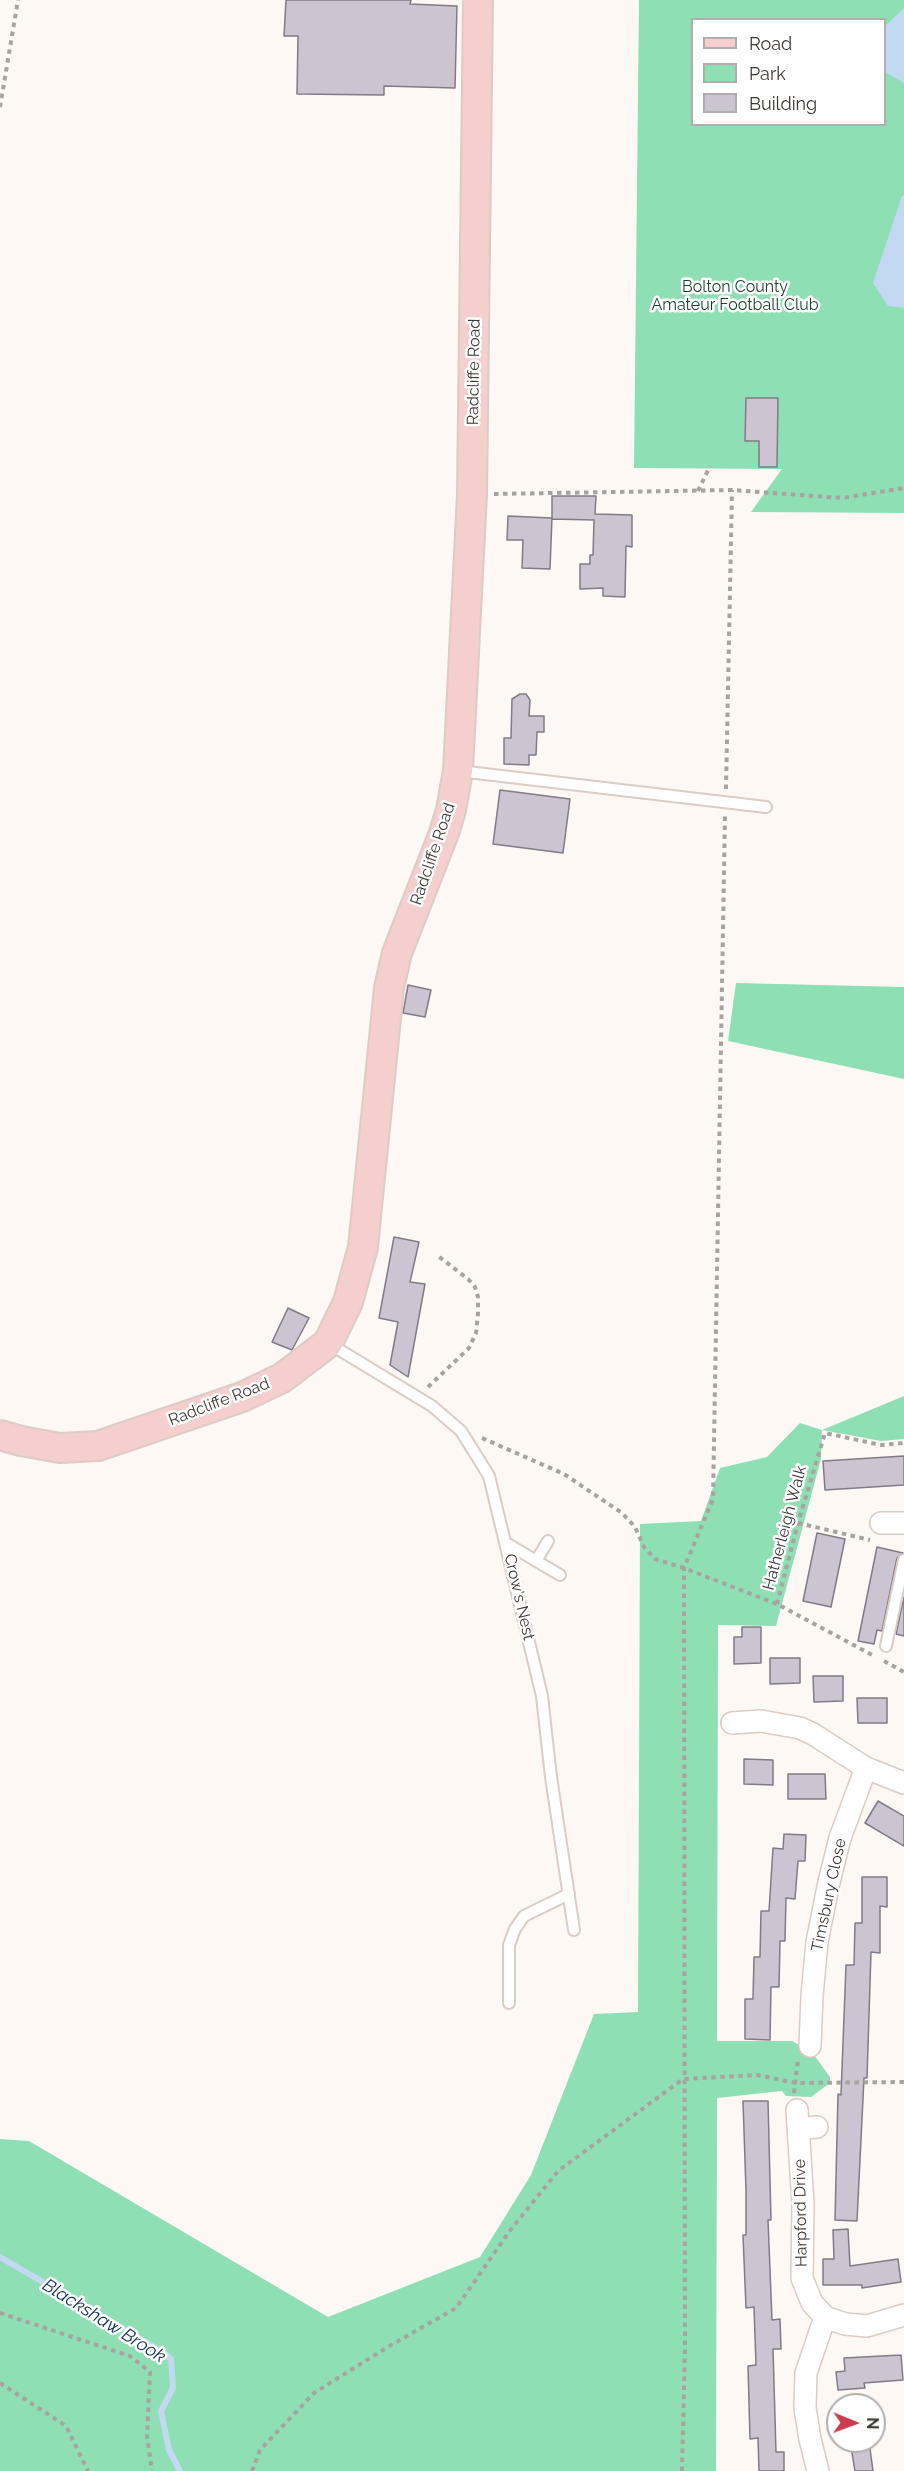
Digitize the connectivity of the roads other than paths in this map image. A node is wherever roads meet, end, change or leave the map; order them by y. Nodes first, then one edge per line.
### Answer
1 (478, 0) edge
2 (458, 771) junction
3 (766, 807) dead end
4 (328, 1343) junction
5 (0, 1435) edge
6 (881, 1523) road end
7 (904, 1523) edge
8 (548, 1541) dead end
9 (506, 1543) junction
10 (904, 1560) edge
11 (536, 1561) junction
12 (560, 1575) dead end
13 (886, 1646) dead end
14 (743, 1716) dead end
15 (866, 1768) junction
16 (904, 1783) edge
17 (569, 1894) junction
18 (574, 1930) dead end
19 (509, 2003) dead end
20 (806, 2033) road end
21 (804, 2122) road end
22 (904, 2315) edge
23 (825, 2318) junction
24 (818, 2471) edge

1 - 2 main road, Radcliffe Road
2 - 3 lane
2 - 4 main road, Radcliffe Road
4 - 5 main road, Radcliffe Road
4 - 9 lane, Crow's Nest
6 - 7 street
8 - 11 lane
9 - 11 lane
9 - 17 lane, Crow's Nest
10 - 13 lane
11 - 12 lane
14 - 15 street
15 - 16 street
15 - 20 street, Timsbury Close
17 - 18 lane, Crow's Nest
17 - 19 lane
21 - 23 street, Harpford Drive
22 - 23 street
23 - 24 street

